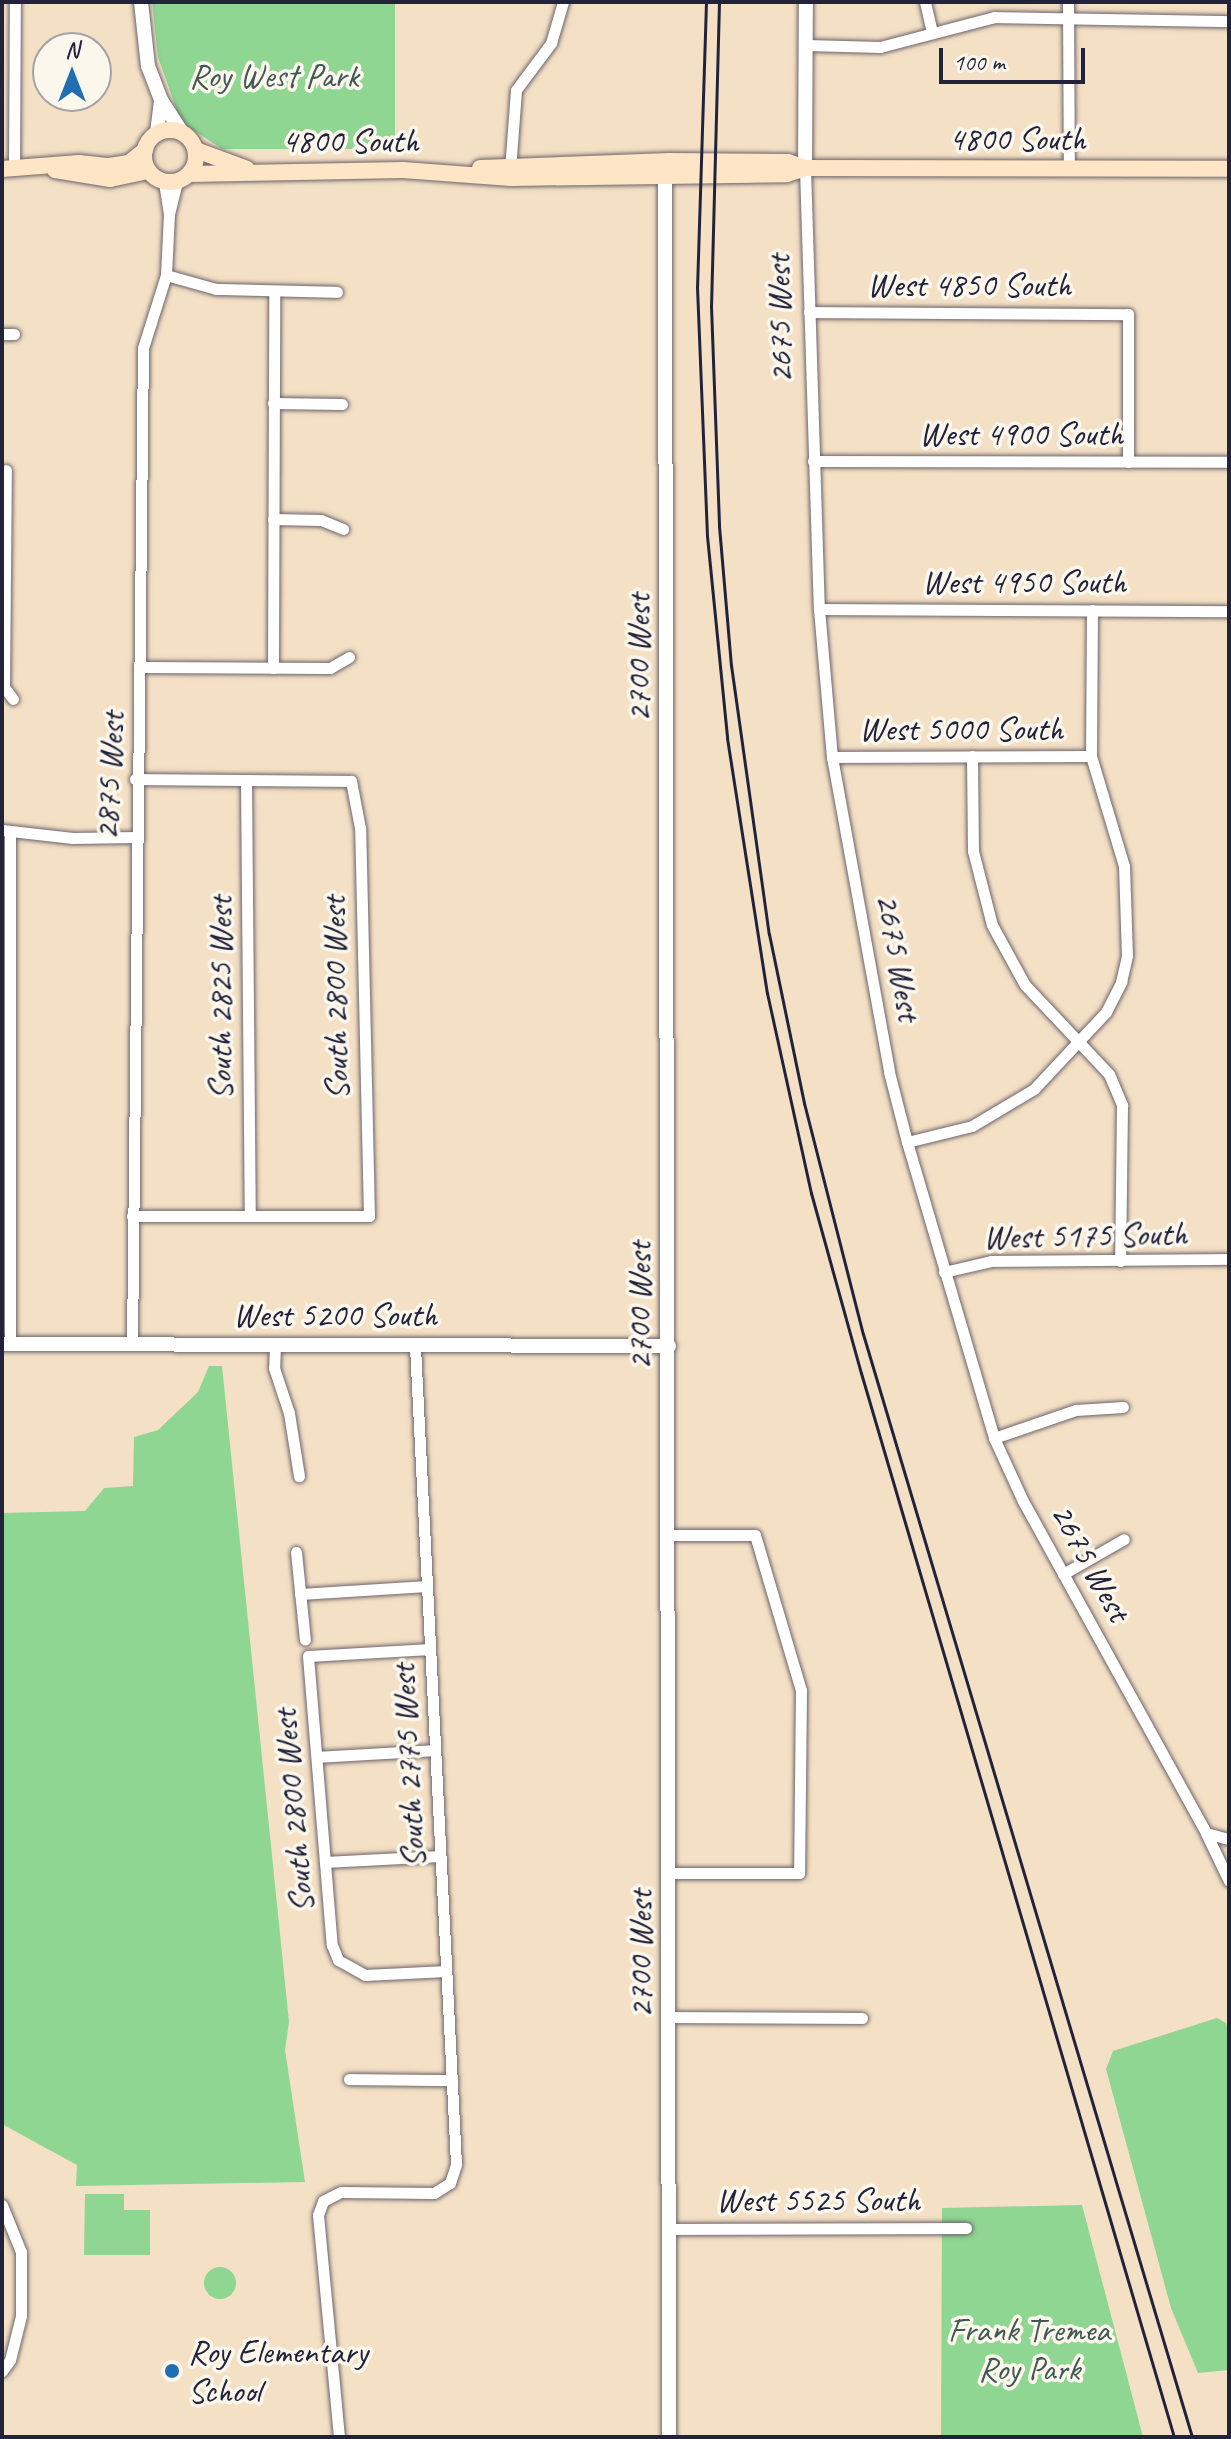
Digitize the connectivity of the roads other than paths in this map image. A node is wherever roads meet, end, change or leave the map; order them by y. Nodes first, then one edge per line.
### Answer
1 (15, 2) edge
2 (141, 2) edge
3 (563, 2) edge
4 (806, 2) edge
5 (925, 2) edge
6 (1068, 2) edge
7 (1068, 18) junction
8 (1229, 21) edge
9 (932, 33) junction
10 (806, 45) junction
11 (161, 100) junction
12 (157, 133) junction
13 (183, 134) junction
14 (145, 150) junction
15 (196, 150) junction
16 (595, 162) junction
17 (512, 165) junction
18 (805, 168) junction
19 (8, 169) edge
20 (53, 169) junction
21 (1069, 169) junction
22 (1229, 169) edge
23 (252, 171) junction
24 (448, 171) junction
25 (665, 174) junction
26 (170, 178) junction
27 (166, 275) junction
28 (274, 291) junction
29 (337, 292) dead end
30 (809, 312) junction
31 (273, 403) junction
32 (342, 404) dead end
33 (813, 461) junction
34 (1128, 462) junction
35 (1229, 462) edge
36 (7, 468) edge
37 (273, 519) junction
38 (343, 529) dead end
39 (819, 609) junction
40 (1092, 610) junction
41 (1229, 611) edge
42 (349, 657) dead end
43 (142, 667) junction
44 (273, 668) junction
45 (3, 687) edge
46 (13, 699) dead end
47 (972, 756) junction
48 (1091, 756) junction
49 (832, 757) junction
50 (135, 779) junction
51 (246, 780) junction
52 (6, 830) edge
53 (135, 837) junction
54 (1081, 1041) junction
55 (907, 1142) junction
56 (132, 1216) junction
57 (250, 1216) junction
58 (1229, 1259) edge
59 (1120, 1261) junction
60 (944, 1272) junction
61 (6, 1344) edge
62 (132, 1345) junction
63 (275, 1345) junction
64 (415, 1345) junction
65 (669, 1346) junction
66 (1123, 1407) dead end
67 (994, 1438) junction
68 (299, 1476) dead end
69 (669, 1535) junction
70 (1124, 1539) dead end
71 (296, 1552) dead end
72 (1063, 1574) junction
73 (427, 1586) junction
74 (300, 1594) junction
75 (305, 1640) dead end
76 (430, 1649) junction
77 (435, 1750) junction
78 (317, 1757) junction
79 (1206, 1833) junction
80 (1229, 1839) edge
81 (440, 1856) junction
82 (325, 1862) junction
83 (669, 1873) junction
84 (1229, 1881) edge
85 (446, 1971) junction
86 (670, 2017) junction
87 (862, 2018) dead end
88 (349, 2079) dead end
89 (452, 2080) junction
90 (2, 2205) edge
91 (966, 2228) dead end
92 (670, 2229) junction
93 (2, 2371) edge
94 (339, 2437) edge
95 (669, 2437) edge

1 - 19 street
2 - 11 street
3 - 17 street
4 - 10 street, 2675 West
5 - 9 street
6 - 7 street
7 - 8 street
7 - 9 street
7 - 21 street
9 - 10 street
10 - 18 street, 2675 West
11 - 12 street
11 - 13 street
12 - 13 main road
12 - 14 main road
13 - 15 main road
14 - 20 main road, 4800 South
14 - 26 main road
15 - 23 main road, 4800 South
15 - 26 main road
16 - 17 main road, 4800 South
16 - 18 main road, 4800 South
16 - 25 main road
17 - 24 main road, 4800 South
18 - 21 main road, 4800 South
18 - 25 main road, 4800 South
18 - 30 street, 2675 West
19 - 20 main road, 4800 South
20 - 26 main road, 4800 South
21 - 22 main road, 4800 South
23 - 24 main road, 4800 South
23 - 26 main road, 4800 South
24 - 25 main road, 4800 South
25 - 65 street, 2700 West
26 - 27 street, 2875 West
27 - 28 street
27 - 43 street, 2875 West
28 - 29 street
28 - 31 street
30 - 33 street, 2675 West
30 - 34 street, West 4850 South
31 - 32 street
31 - 37 street
33 - 34 street, West 4900 South
33 - 39 street, 2675 West
34 - 35 street, West 4900 South
36 - 45 street
37 - 38 street
37 - 44 street
39 - 40 street, West 4950 South
39 - 49 street, 2675 West
40 - 41 street, West 4950 South
40 - 48 street
42 - 44 street
43 - 44 street
43 - 50 street, 2875 West
45 - 46 street
47 - 48 street, West 5000 South
47 - 49 street, West 5000 South
47 - 54 street
48 - 54 street
49 - 55 street, 2675 West
50 - 51 street
50 - 53 street, 2875 West
51 - 57 street, South 2825 West
51 - 57 street, South 2800 West
52 - 53 street
52 - 61 street
53 - 56 street, 2875 West
54 - 55 street
54 - 59 street
55 - 60 street, 2675 West
56 - 57 street
56 - 62 street, 2875 West
58 - 59 street, West 5175 South
59 - 60 street, West 5175 South
60 - 67 street, 2675 West
61 - 62 street, West 5200 South
62 - 63 street, West 5200 South
63 - 64 street, West 5200 South
63 - 68 street
64 - 65 street, West 5200 South
64 - 73 street, South 2775 West
65 - 69 street, 2700 West
66 - 67 street
67 - 72 street, 2675 West
69 - 83 street, 2700 West
69 - 83 street
70 - 72 street
71 - 74 street
72 - 79 street, 2675 West
73 - 74 street
73 - 76 street, South 2775 West
74 - 75 street
76 - 77 street, South 2775 West
76 - 78 street, South 2800 West
77 - 78 street
77 - 81 street, South 2775 West
78 - 82 street, South 2800 West
79 - 80 street
79 - 84 street, 2675 West
81 - 82 street
81 - 85 street, South 2775 West
82 - 85 street, South 2800 West
83 - 86 street, 2700 West
85 - 89 street, South 2775 West
86 - 87 street
86 - 92 street, 2700 West
88 - 89 street
89 - 94 street, South 2775 West
90 - 93 street
91 - 92 street, West 5525 South
92 - 95 street, 2700 West

